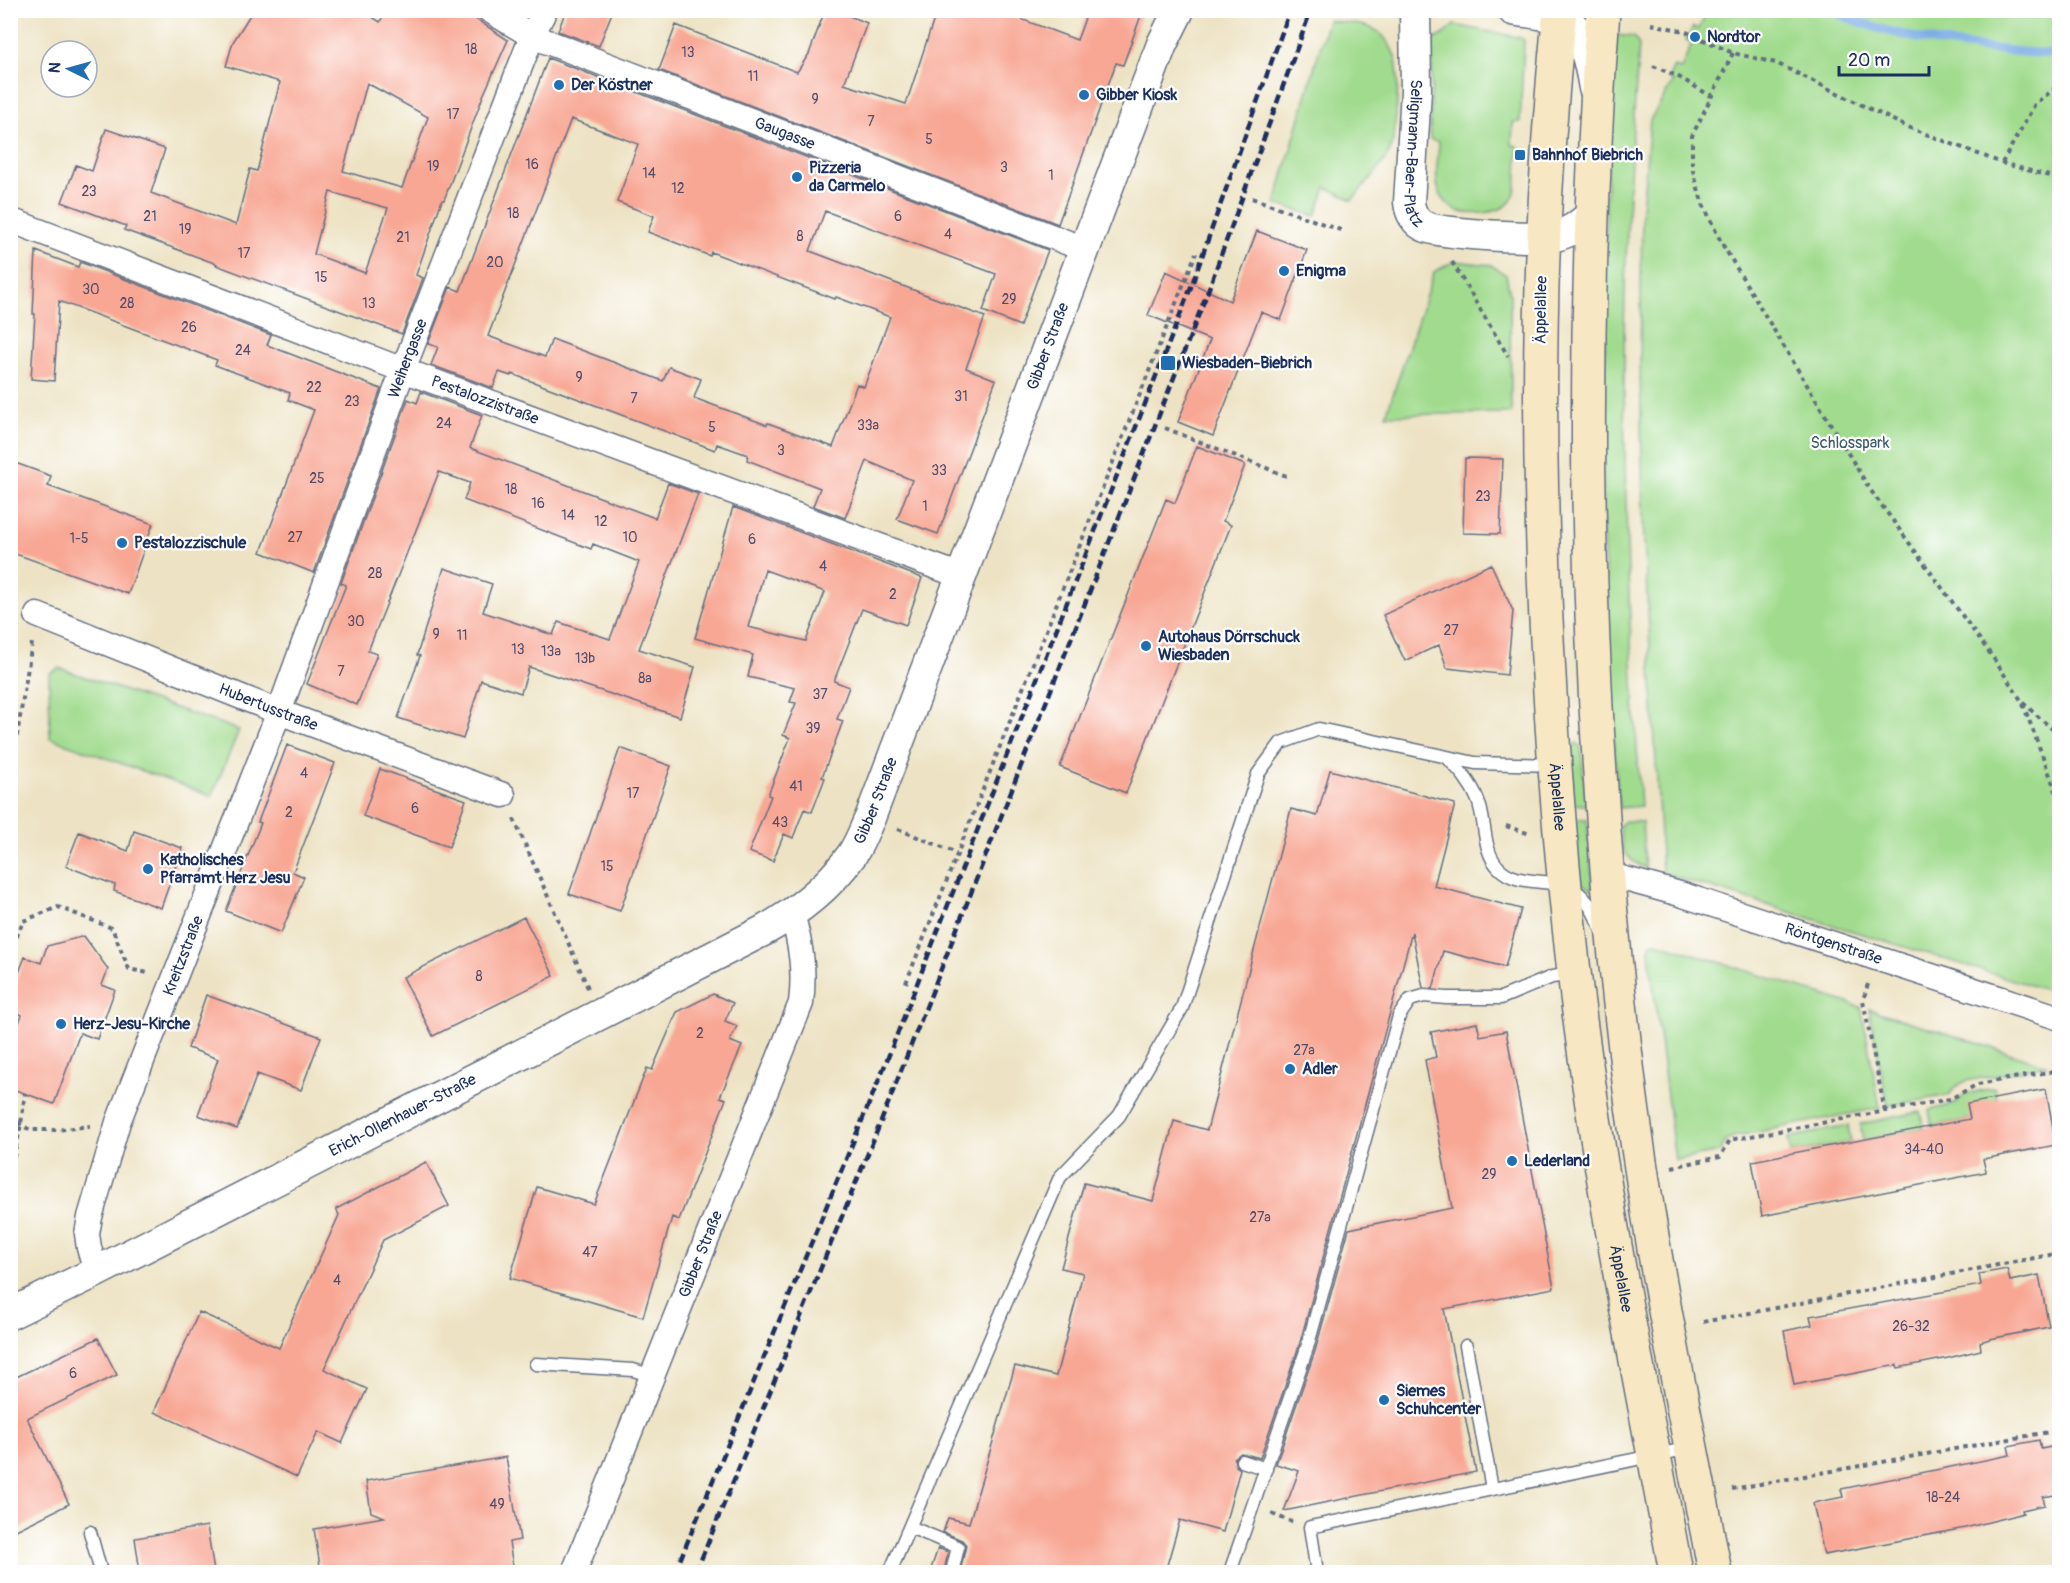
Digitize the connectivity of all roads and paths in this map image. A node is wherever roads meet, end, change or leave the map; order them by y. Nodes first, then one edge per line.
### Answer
1 (489, 10) edge
2 (545, 10) edge
3 (1179, 10) edge
4 (1415, 10) edge
5 (1513, 10) edge
6 (1603, 10) edge
7 (1560, 15) edge
8 (1651, 24) dead end
9 (532, 36) junction
10 (1733, 53) junction
11 (1653, 66) dead end
12 (2060, 84) edge
13 (1711, 96) junction
14 (1597, 99) junction
15 (2002, 163) junction
16 (2060, 179) edge
17 (1252, 198) dead end
18 (1590, 216) junction
19 (10, 220) edge
20 (1343, 231) dead end
21 (1542, 237) junction
22 (1084, 249) junction
23 (1196, 254) dead end
24 (1449, 259) dead end
25 (1512, 362) dead end
26 (403, 370) junction
27 (1165, 428) dead end
28 (1289, 477) dead end
29 (961, 576) junction
30 (37, 615) joint
31 (2023, 704) junction
32 (279, 712) junction
33 (2060, 736) edge
34 (1446, 757) junction
35 (1554, 765) junction
36 (11, 791) edge
37 (503, 795) joint
38 (2060, 802) edge
39 (1482, 818) junction
40 (895, 828) dead end
41 (1539, 837) dead end
42 (957, 853) junction
43 (1607, 874) junction
44 (1564, 886) junction
45 (792, 914) junction
46 (10, 954) edge
47 (1875, 958) junction
48 (1615, 960) junction
49 (1575, 974) junction
50 (175, 980) junction
51 (906, 982) dead end
52 (591, 994) dead end
53 (2060, 1018) edge
54 (2060, 1070) edge
55 (25, 1093) dead end
56 (1885, 1112) junction
57 (10, 1118) edge
58 (118, 1122) junction
59 (10, 1123) edge
60 (21, 1124) junction
61 (1672, 1167) dead end
62 (10, 1175) edge
63 (2060, 1253) edge
64 (96, 1272) junction
65 (10, 1314) edge
66 (1703, 1322) dead end
67 (1466, 1346) dead end
68 (536, 1364) dead end
69 (653, 1376) junction
70 (2060, 1430) edge
71 (1691, 1448) junction
72 (1654, 1455) junction
73 (1242, 1461) dead end
74 (1266, 1469) junction
75 (1492, 1489) junction
76 (1732, 1489) dead end
77 (910, 1527) junction
78 (90, 1532) dead end
79 (101, 1572) edge
80 (574, 1572) edge
81 (890, 1572) edge
82 (952, 1572) edge
83 (1230, 1572) edge
84 (1317, 1572) edge
85 (1676, 1572) edge
86 (1715, 1572) edge

1 - 9 street, Gaugasse
2 - 9 street, Weihergasse
3 - 22 street, Gibber Straße
4 - 21 street, Seligmann-Baer-Platz
5 - 7 street
6 - 14 main road
7 - 14 street
7 - 21 main road, Äppelallee
8 - 10 path
9 - 22 street, Gaugasse
9 - 26 street, Weihergasse
10 - 13 path
10 - 15 path
11 - 13 path
12 - 15 path
13 - 31 path
14 - 18 main road
15 - 16 path
17 - 20 path
18 - 21 street, Seligmann-Baer-Platz
18 - 43 main road
19 - 26 street, Pestalozzistraße
21 - 35 main road, Äppelallee
22 - 29 street, Gibber Straße
23 - 42 path
24 - 25 path
26 - 29 street, Pestalozzistraße
26 - 32 street, Weihergasse
27 - 28 path
29 - 45 street, Gibber Straße
30 - 32 street, Hubertusstraße
30 - 36 path
31 - 33 path
31 - 38 path
32 - 37 street, Hubertusstraße
32 - 50 street, Kreitzstraße
34 - 35 lane
34 - 39 lane
34 - 77 lane
35 - 44 main road, Äppelallee
37 - 52 path
39 - 41 path
39 - 44 lane
40 - 42 path
42 - 51 path
43 - 47 street, Röntgenstraße
43 - 48 main road
44 - 48 lane
44 - 49 main road, Äppelallee
45 - 64 street, Erich-Ollenhauer-Straße
45 - 69 street, Gibber Straße
46 - 50 path
47 - 53 street, Röntgenstraße
47 - 56 path
48 - 71 main road
49 - 72 main road, Äppelallee
49 - 74 lane
50 - 58 street, Kreitzstraße
54 - 56 path
55 - 60 path
56 - 61 path
57 - 60 path
58 - 60 path
58 - 64 street, Kreitzstraße
59 - 60 path
60 - 62 path
63 - 66 path
64 - 65 street, Erich-Ollenhauer-Straße
67 - 75 lane
68 - 69 lane
69 - 80 street, Gibber Straße
70 - 76 path
71 - 72 lane
71 - 86 main road
72 - 75 lane
72 - 85 main road, Äppelallee
73 - 74 lane
74 - 83 lane
75 - 84 lane
77 - 81 lane
77 - 82 lane
78 - 79 lane

